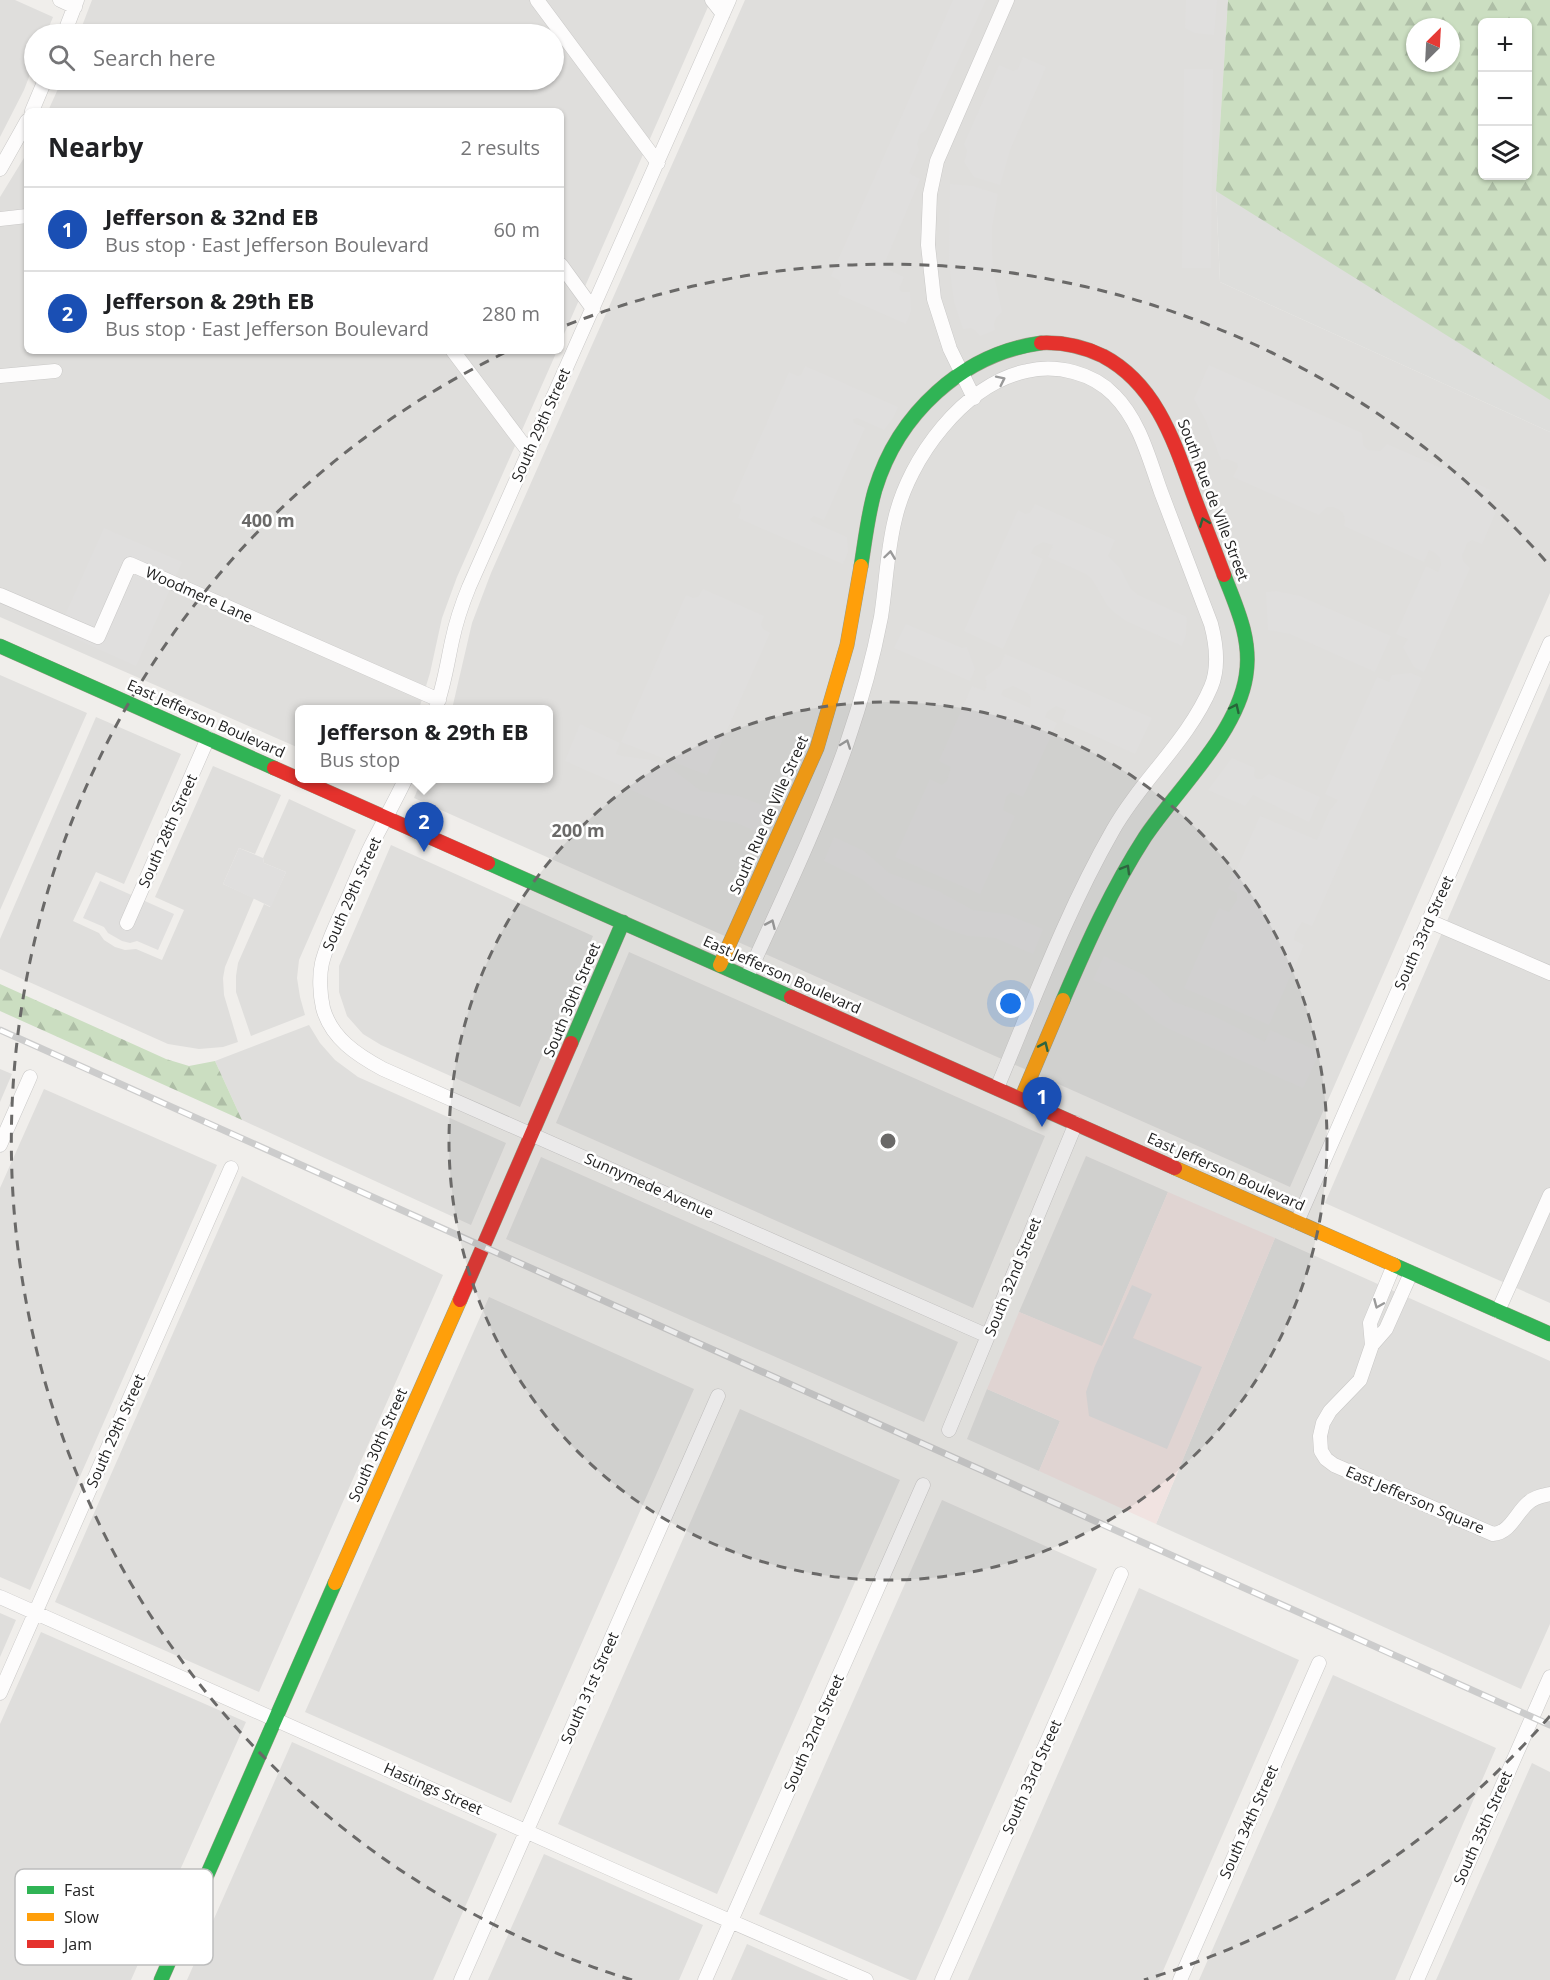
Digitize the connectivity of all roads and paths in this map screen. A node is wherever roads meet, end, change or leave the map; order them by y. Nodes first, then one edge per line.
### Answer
1 (60, 0) edge
2 (537, 0) edge
3 (712, 0) edge
4 (729, 0) edge
5 (1007, 0) edge
6 (76, 3) edge
7 (723, 14) junction
8 (68, 24) edge
9 (555, 24) edge
10 (564, 36) edge
11 (41, 90) edge
12 (33, 108) edge
13 (24, 126) edge
14 (658, 163) junction
15 (0, 169) edge
16 (24, 216) edge
17 (0, 219) edge
18 (564, 270) edge
19 (593, 309) junction
20 (455, 354) edge
21 (55, 371) dead end
22 (961, 373) junction
23 (0, 376) edge
24 (974, 398) junction
25 (529, 452) junction
26 (0, 595) edge
27 (1550, 643) edge
28 (0, 646) edge
29 (437, 705) edge
30 (208, 738) junction
31 (295, 777) edge
32 (309, 783) edge
33 (404, 783) edge
34 (388, 818) junction
35 (1430, 921) junction
36 (623, 922) junction
37 (127, 923) dead end
38 (720, 966) junction
39 (1550, 973) edge
40 (747, 977) junction
41 (326, 1015) joint
42 (30, 1077) dead end
43 (997, 1088) junction
44 (1021, 1099) junction
45 (1076, 1123) junction
46 (532, 1134) junction
47 (0, 1145) edge
48 (231, 1168) dead end
49 (1550, 1195) edge
50 (1297, 1222) junction
51 (1394, 1265) junction
52 (1411, 1273) junction
53 (1498, 1311) junction
54 (1550, 1334) edge
55 (988, 1336) junction
56 (1372, 1346) junction
57 (718, 1396) dead end
58 (949, 1430) dead end
59 (922, 1485) dead end
60 (1550, 1494) edge
61 (1122, 1574) dead end
62 (0, 1597) edge
63 (36, 1613) junction
64 (1319, 1663) dead end
65 (1550, 1677) edge
66 (0, 1693) edge
67 (276, 1719) junction
68 (527, 1831) junction
69 (209, 1869) edge
70 (731, 1921) junction
71 (167, 1965) edge
72 (160, 1980) edge
73 (461, 1980) edge
74 (705, 1980) edge
75 (866, 1980) edge
76 (942, 1980) edge
77 (1180, 1980) edge
78 (1417, 1980) edge

1 - 6 street
2 - 9 street
3 - 7 street
4 - 7 street, South 29th Street
5 - 22 street
6 - 8 street
7 - 14 street, South 29th Street
10 - 14 street
11 - 12 street
13 - 15 street
14 - 19 street, South 29th Street
16 - 17 street
18 - 19 street
19 - 25 street, South 29th Street
20 - 25 street
21 - 23 street
22 - 24 street
22 - 38 street, South Rue de Ville Street
44 -> 22 street, South Rue de Ville Street
40 -> 24 street
24 -> 43 street
25 - 29 street, South 29th Street
26 - 29 street, Woodmere Lane
27 - 35 street, South 33rd Street
28 - 30 street, East Jefferson Boulevard
30 - 31 street, East Jefferson Boulevard
30 - 37 street, South 28th Street
32 - 34 street, East Jefferson Boulevard
33 - 34 street, South 29th Street
34 - 36 street, East Jefferson Boulevard
34 - 41 street, South 29th Street
35 - 39 street
35 - 50 street, South 33rd Street
36 - 38 street, East Jefferson Boulevard
36 - 46 street, South 30th Street
38 - 40 street, East Jefferson Boulevard
40 - 43 street, East Jefferson Boulevard
41 - 46 street, Sunnymede Avenue
42 - 47 street
43 - 44 street, East Jefferson Boulevard
44 - 45 street, East Jefferson Boulevard
45 - 50 street, East Jefferson Boulevard
45 - 55 street, South 32nd Street
46 - 55 street, Sunnymede Avenue
46 - 67 street, South 30th Street
48 - 63 street, South 29th Street
49 - 53 street
50 - 51 street, East Jefferson Boulevard
51 - 52 street, East Jefferson Boulevard
51 -> 56 street, East Jefferson Square
52 - 53 street, East Jefferson Boulevard
52 - 56 street, East Jefferson Square
53 - 54 street, East Jefferson Boulevard
55 - 58 street, South 32nd Street
56 - 60 street, East Jefferson Square
57 - 68 street, South 31st Street
59 - 70 street, South 32nd Street
61 - 76 street, South 33rd Street
62 - 63 street, Hastings Street
63 - 66 street, South 29th Street
63 - 67 street, Hastings Street
64 - 77 street, South 34th Street
65 - 78 street, South 35th Street
67 - 68 street, Hastings Street
67 - 69 street, South 30th Street
68 - 70 street, Hastings Street
68 - 73 street, South 31st Street
70 - 74 street, South 32nd Street
70 - 75 street, Hastings Street
71 - 72 street, South 30th Street

